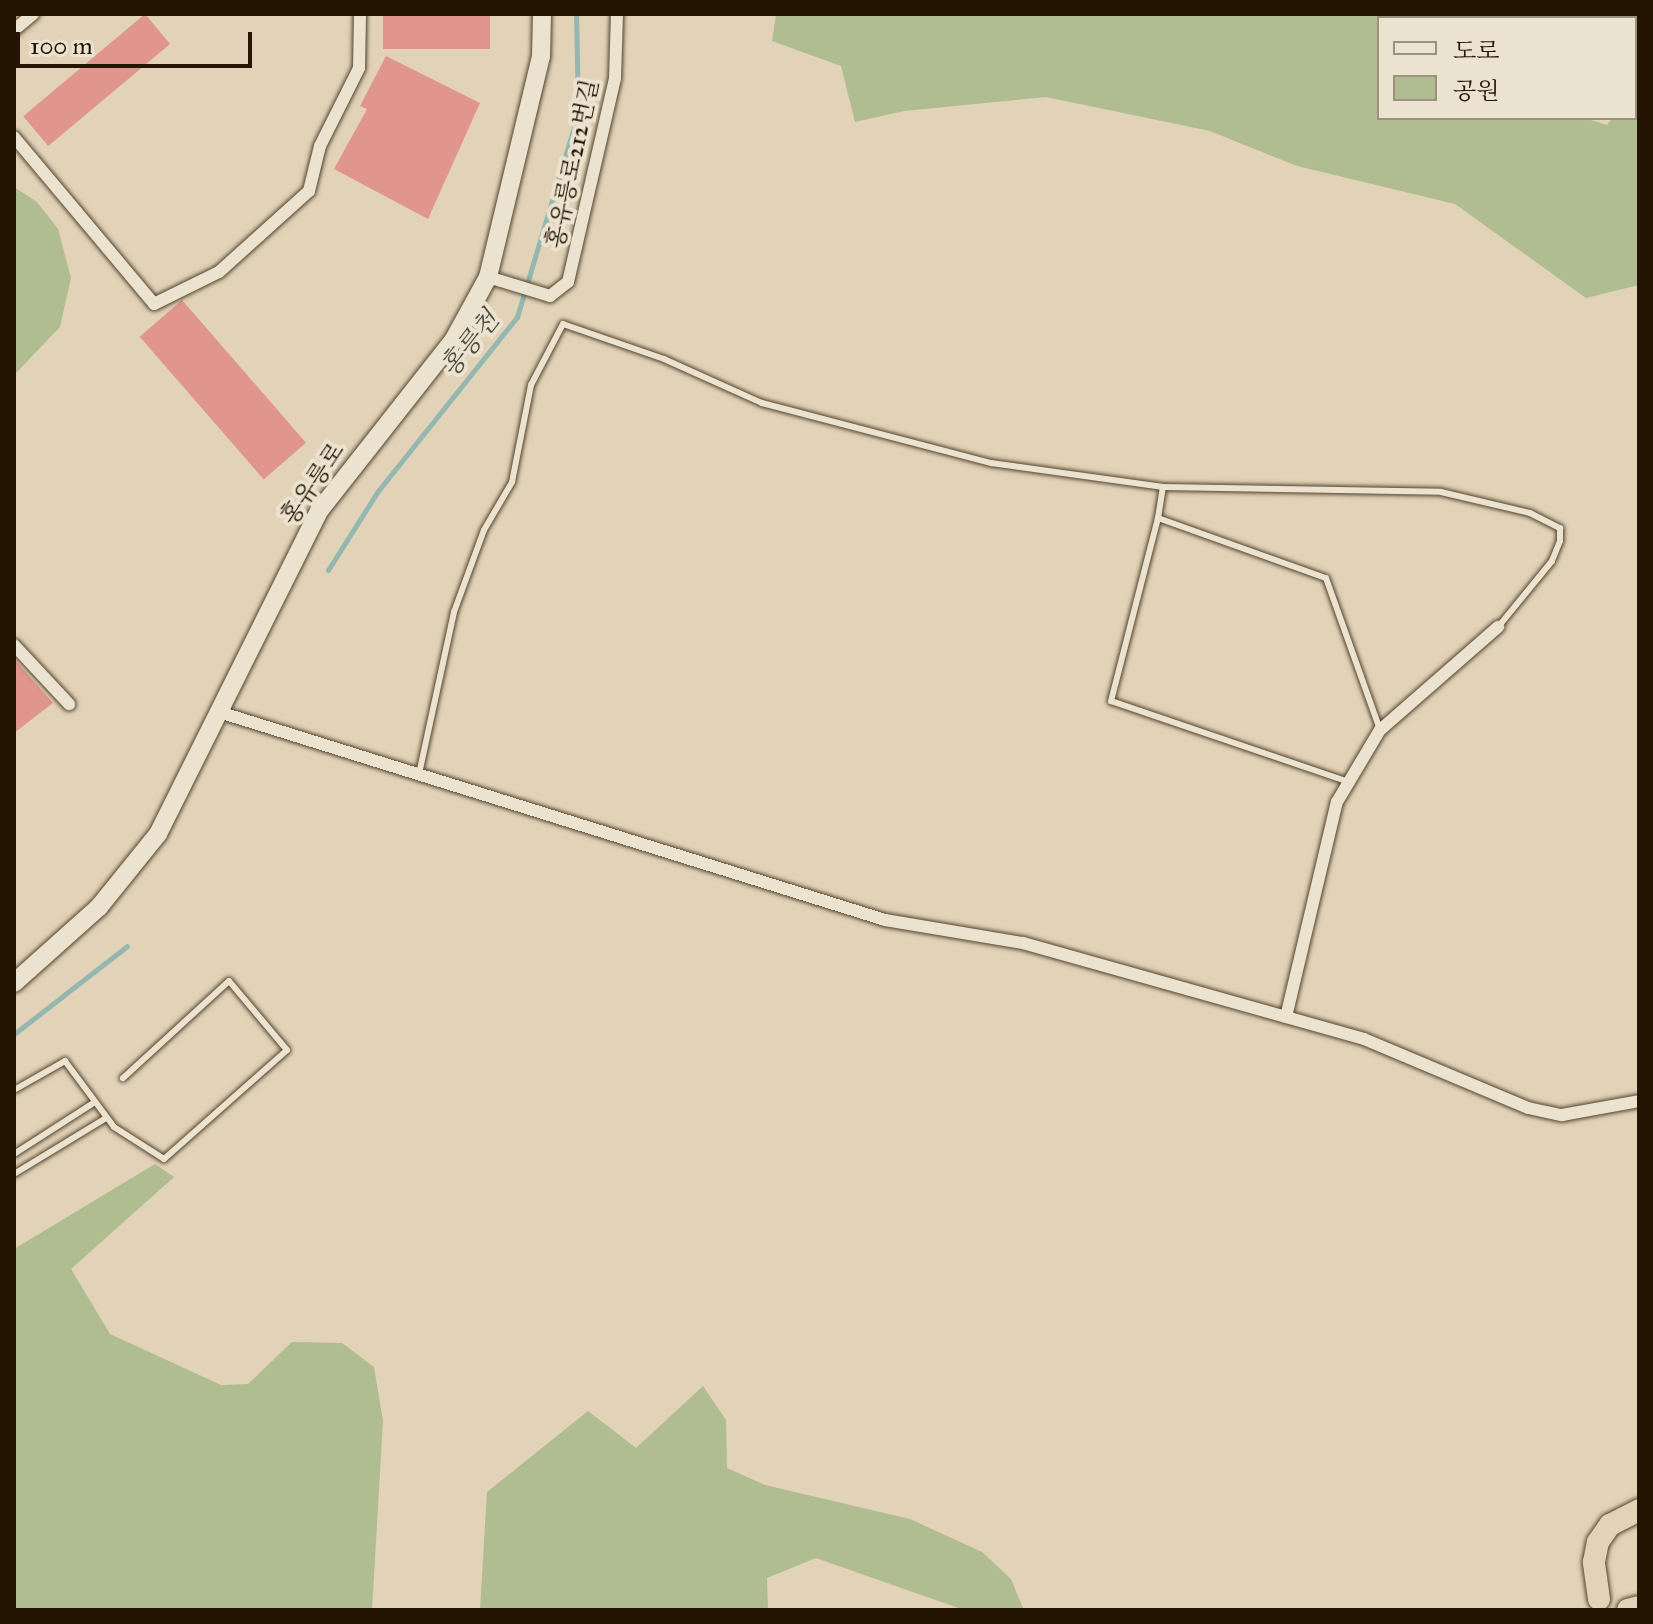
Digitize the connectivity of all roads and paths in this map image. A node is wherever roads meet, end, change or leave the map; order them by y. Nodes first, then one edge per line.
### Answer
1 (33, 14) edge
2 (360, 14) edge
3 (542, 14) edge
4 (617, 14) edge
5 (14, 30) edge
6 (14, 137) edge
7 (488, 277) junction
8 (1163, 487) junction
9 (1158, 518) junction
10 (1498, 627) joint
11 (14, 645) edge
12 (69, 704) dead end
13 (227, 714) junction
14 (1380, 730) junction
15 (419, 774) junction
16 (1349, 782) junction
17 (14, 983) edge
18 (1286, 1017) junction
19 (123, 1078) dead end
20 (14, 1090) edge
21 (1639, 1101) edge
22 (95, 1102) junction
23 (106, 1118) junction
24 (14, 1154) edge
25 (14, 1174) edge
26 (1639, 1510) edge
27 (1599, 1599) dead end
28 (1639, 1607) edge
29 (1628, 1610) edge

1 - 5 street
2 - 6 street
3 - 7 street, 홍유릉로
4 - 7 street, 홍유릉로212번길
7 - 13 street, 홍유릉로
8 - 9 lane
8 - 10 lane
8 - 15 lane
9 - 14 lane
9 - 16 lane
10 - 14 street
11 - 12 street
13 - 15 street
13 - 17 street, 홍유릉로
14 - 16 street
15 - 18 street
16 - 18 street
18 - 21 street
19 - 23 lane
20 - 22 lane
22 - 23 lane
22 - 24 lane
23 - 25 lane
26 - 27 highway
28 - 29 highway

